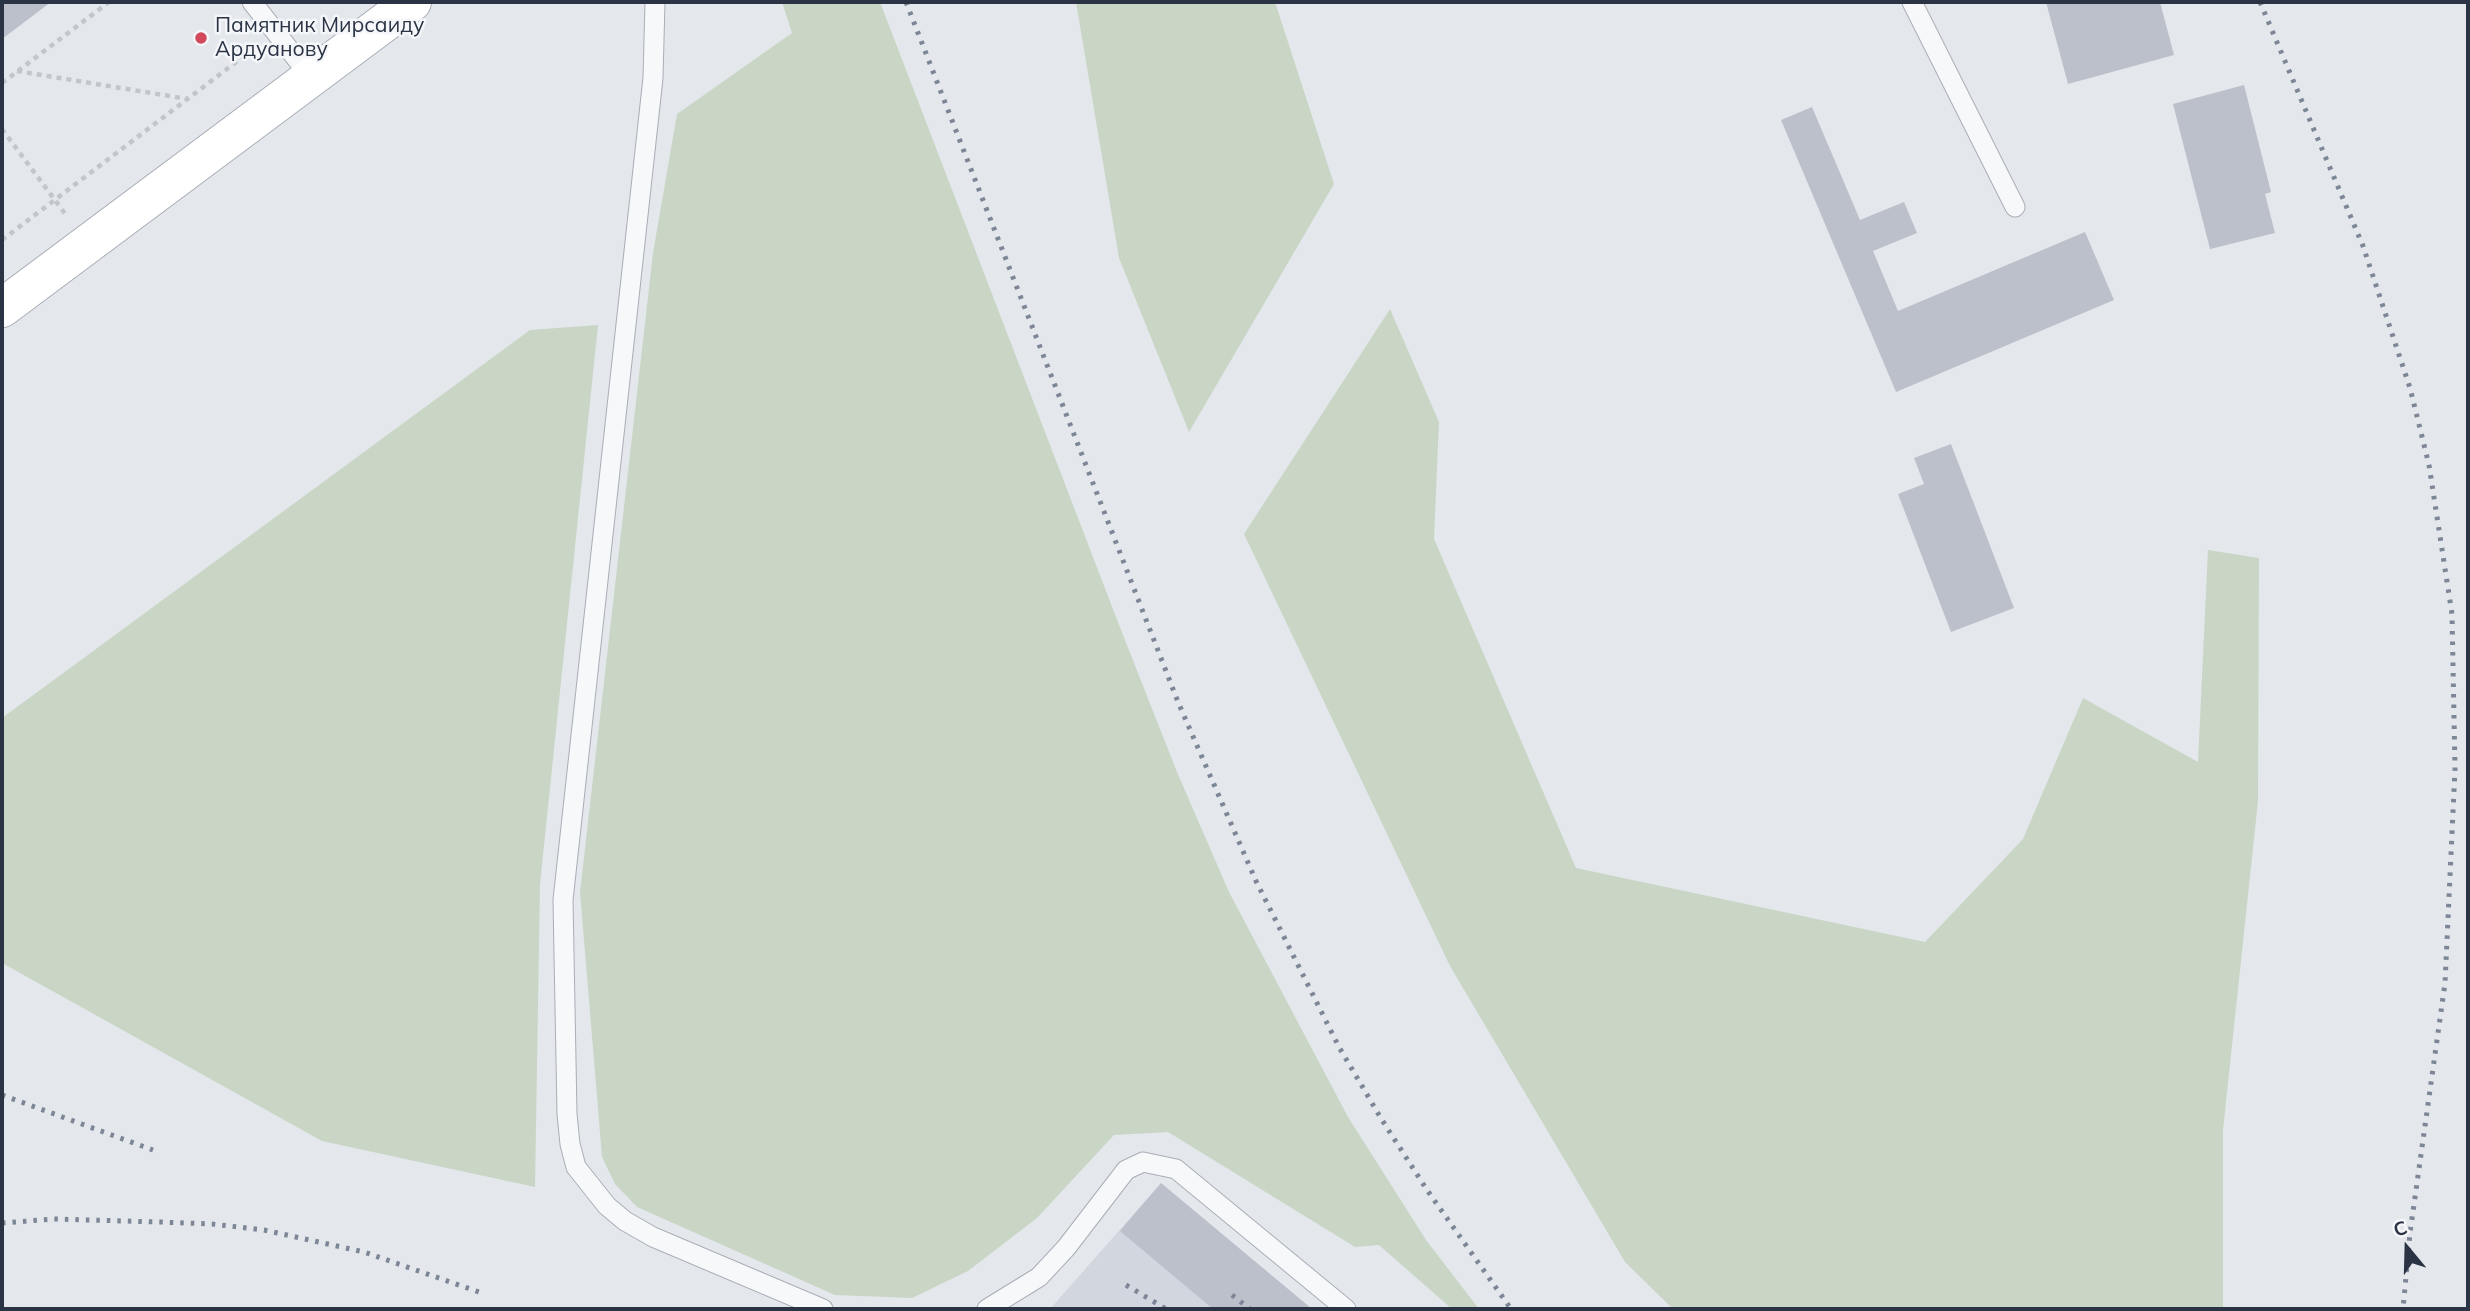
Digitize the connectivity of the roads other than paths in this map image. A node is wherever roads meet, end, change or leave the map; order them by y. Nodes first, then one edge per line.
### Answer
1 (252, 2) edge
2 (412, 2) edge
3 (655, 2) edge
4 (1912, 2) edge
5 (310, 76) junction
6 (2015, 207) dead end
7 (2, 308) edge
8 (823, 1309) edge
9 (988, 1309) edge
10 (1346, 1309) edge

1 - 5 lane
2 - 5 street
3 - 8 lane
4 - 6 lane
5 - 7 street
9 - 10 lane

